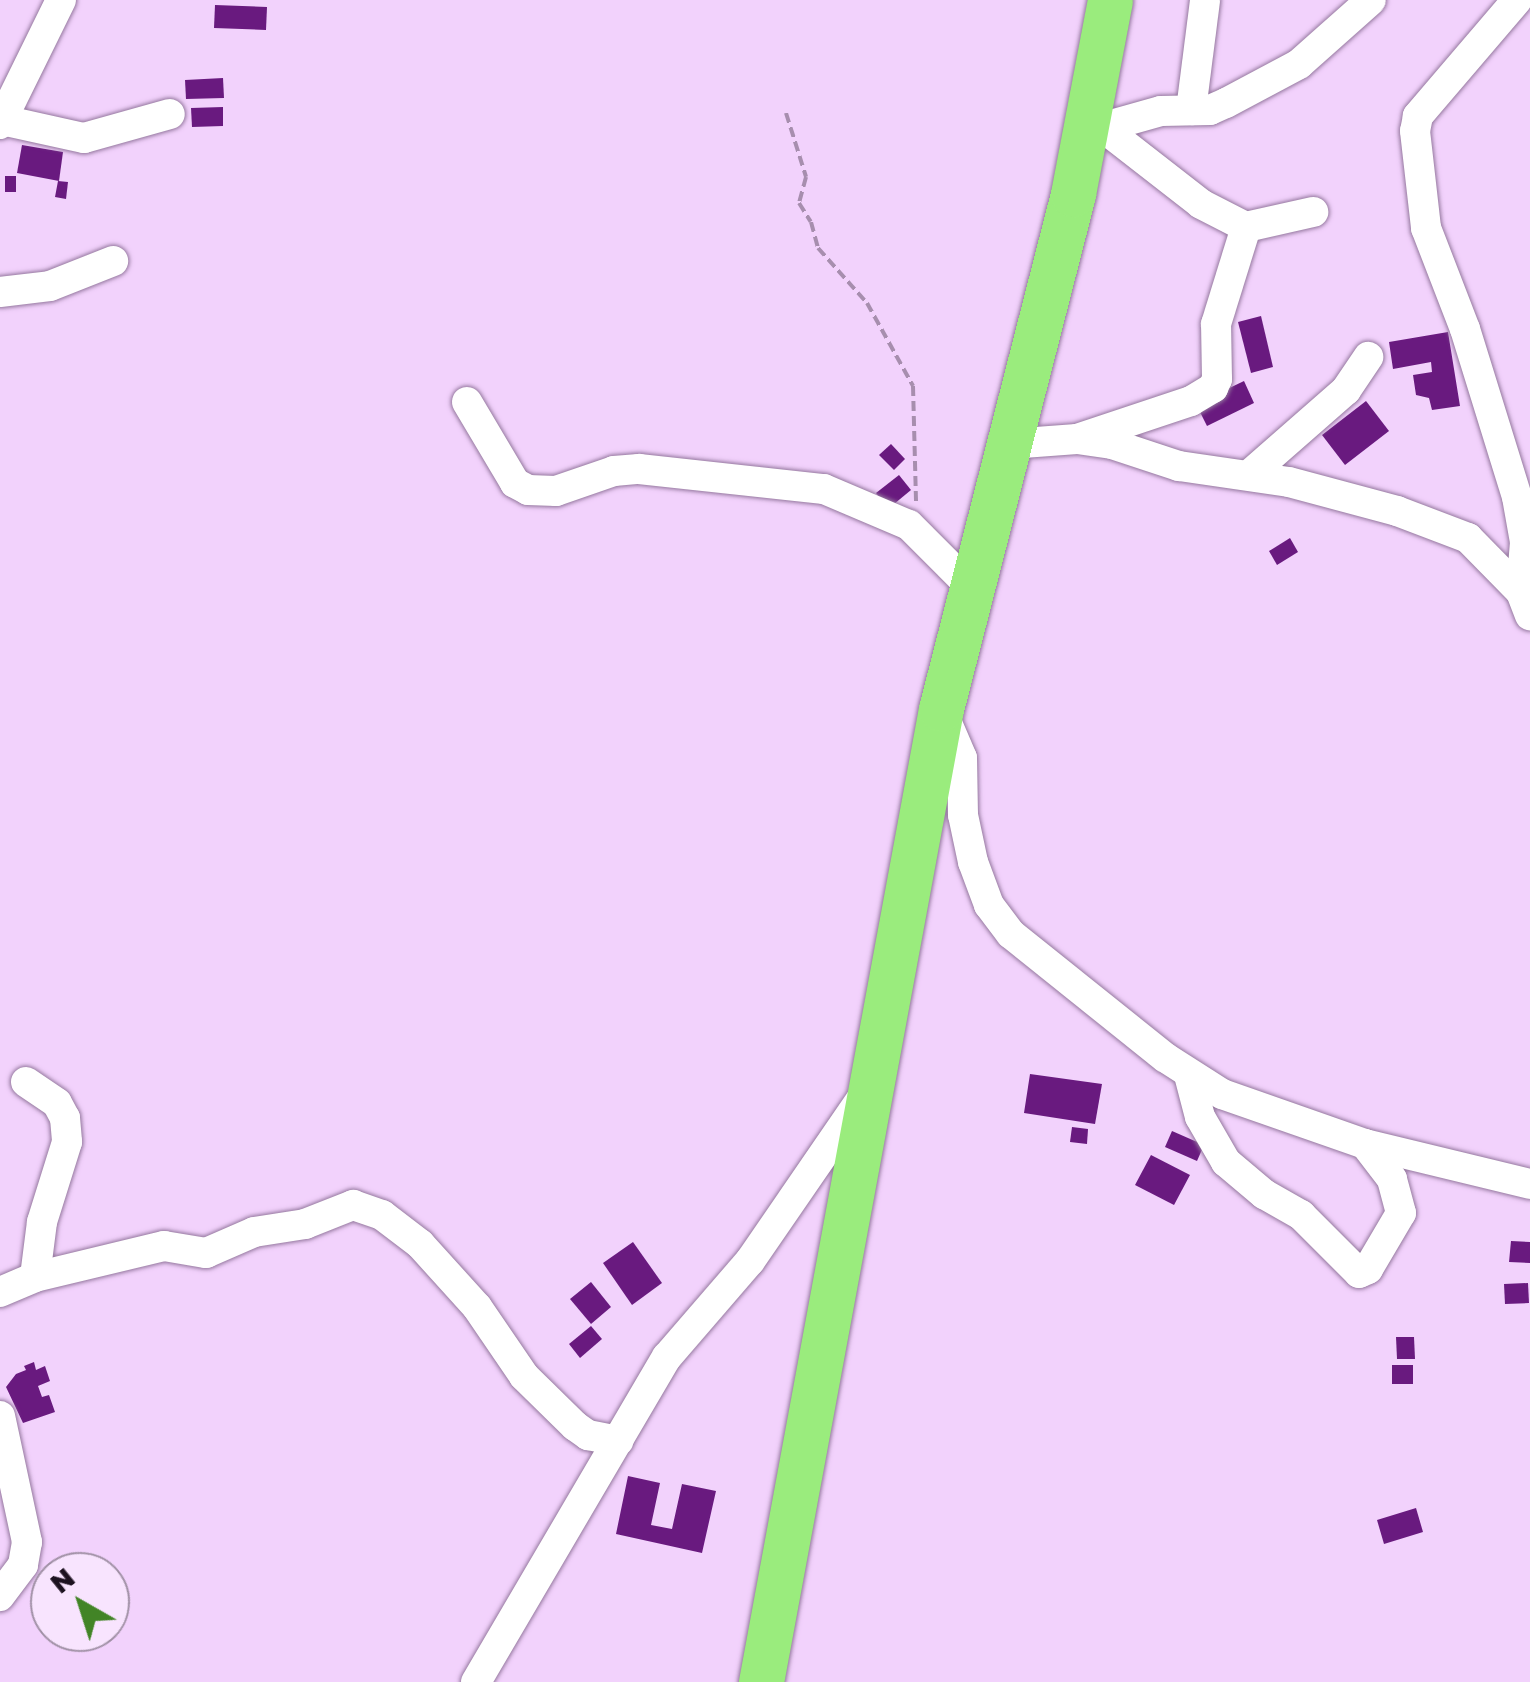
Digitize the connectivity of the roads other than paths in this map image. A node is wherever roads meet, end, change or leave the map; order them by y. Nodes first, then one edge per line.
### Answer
1 (60, 0) edge
2 (1110, 0) edge
3 (1205, 0) edge
4 (1371, 0) edge
5 (1517, 0) edge
6 (1191, 110) junction
7 (170, 114) dead end
8 (1, 122) edge
9 (1097, 122) junction
10 (1313, 212) dead end
11 (1246, 227) junction
12 (113, 261) dead end
13 (0, 292) edge
14 (1368, 358) dead end
15 (467, 402) dead end
16 (1077, 439) junction
17 (1009, 444) junction
18 (1249, 474) junction
19 (972, 588) junction
20 (1525, 604) edge
21 (941, 709) junction
22 (1190, 1075) junction
23 (26, 1082) dead end
24 (869, 1087) junction
25 (1365, 1144) junction
26 (1530, 1184) edge
27 (35, 1277) junction
28 (0, 1292) edge
29 (0, 1416) edge
30 (618, 1442) junction
31 (10, 1493) edge
32 (0, 1596) edge
33 (476, 1682) edge
34 (761, 1682) edge

1 - 8 street
2 - 9 highway
3 - 6 street
4 - 6 street
5 - 20 street
6 - 9 street
7 - 8 street
9 - 11 street
9 - 17 highway
10 - 11 street
11 - 16 street
12 - 13 street
14 - 18 street
15 - 19 street
16 - 17 street
16 - 18 street
17 - 19 highway
18 - 20 street
19 - 21 highway
21 - 22 street
21 - 24 highway
22 - 25 street
22 - 25 street
23 - 27 street
24 - 30 street
24 - 34 highway
25 - 26 street
27 - 28 street
27 - 30 street
29 - 31 street
30 - 33 street
31 - 32 street

